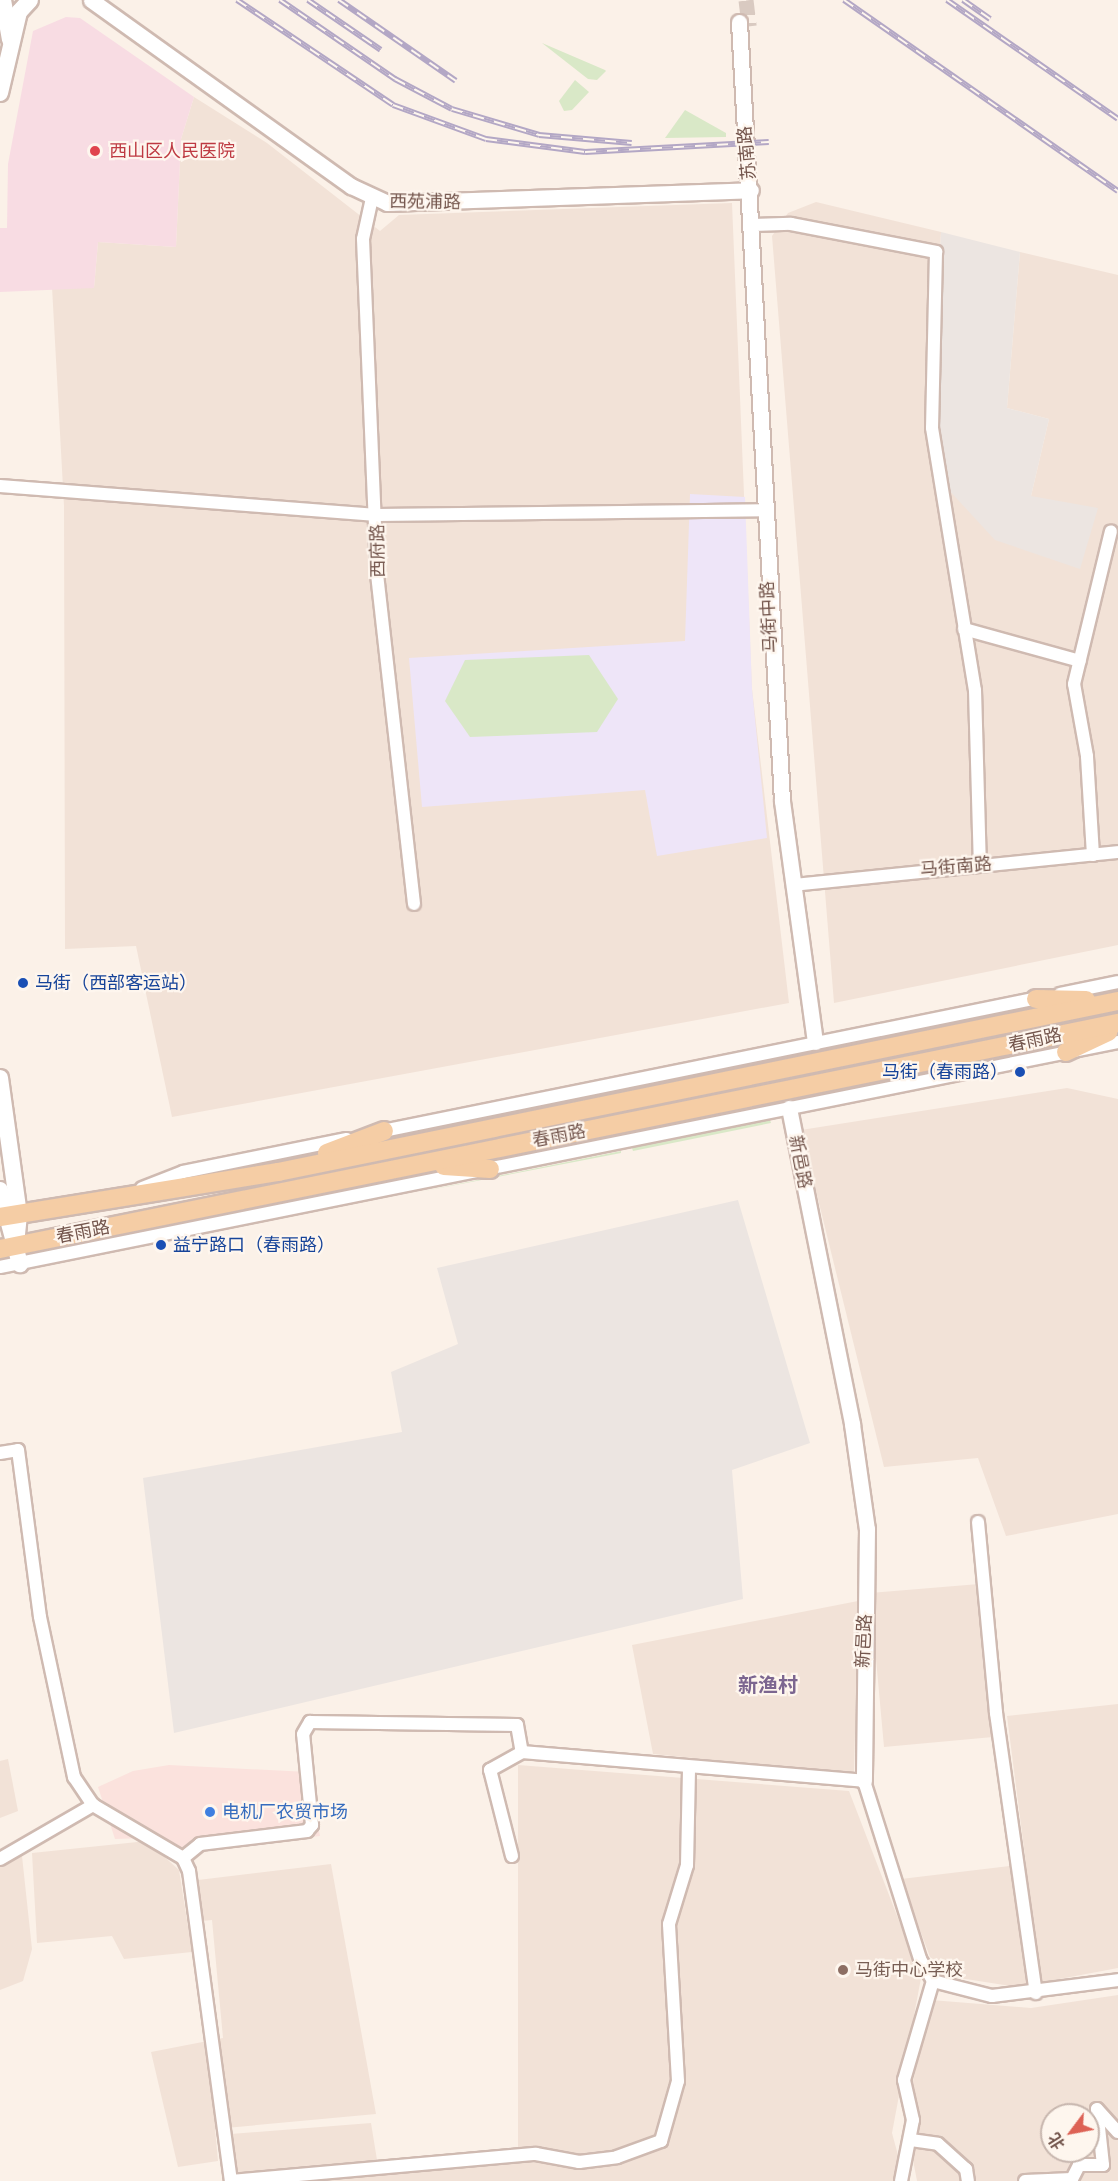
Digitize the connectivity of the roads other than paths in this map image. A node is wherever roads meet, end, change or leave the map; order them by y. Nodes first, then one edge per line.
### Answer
1 (3, 0) edge
2 (30, 0) edge
3 (91, 0) edge
4 (744, 24) tunnel mouth
5 (6, 32) edge
6 (0, 93) edge
7 (751, 190) junction
8 (372, 198) junction
9 (753, 225) junction
10 (0, 486) edge
11 (764, 510) junction
12 (377, 515) junction
13 (1111, 531) dead end
14 (964, 629) junction
15 (1080, 661) junction
16 (1118, 852) edge
17 (1092, 855) junction
18 (980, 864) junction
19 (793, 885) junction
20 (414, 904) dead end
21 (1118, 982) edge
22 (1036, 999) junction
23 (1118, 1000) edge
24 (1118, 1025) edge
25 (1118, 1041) edge
26 (815, 1042) junction
27 (1066, 1052) junction
28 (0, 1078) edge
29 (789, 1108) junction
30 (384, 1131) junction
31 (421, 1164) junction
32 (490, 1169) junction
33 (278, 1172) junction
34 (0, 1190) edge
35 (122, 1196) junction
36 (7, 1216) edge
37 (8, 1247) edge
38 (20, 1264) junction
39 (0, 1267) edge
40 (0, 1453) edge
41 (978, 1521) dead end
42 (522, 1752) junction
43 (689, 1768) junction
44 (864, 1781) junction
45 (93, 1805) junction
46 (512, 1856) dead end
47 (183, 1858) junction
48 (0, 1859) edge
49 (1118, 1980) edge
50 (933, 1981) junction
51 (1036, 1993) junction
52 (1118, 2132) edge
53 (911, 2140) junction
54 (901, 2181) edge
55 (968, 2181) edge
56 (1025, 2181) edge

1 - 5 main road
2 - 5 main road
3 - 8 street, 西苑浦路
4 - 7 street, 苏南路
5 - 6 main road
7 - 8 street, 西苑浦路
7 - 9 street, 马街中路
8 - 12 street, 西府路
9 - 11 street, 马街中路
9 - 14 street
10 - 12 street
11 - 12 street
11 - 19 street, 马街中路
12 - 20 street, 西府路
13 - 15 street
14 - 15 street
14 - 18 street
15 - 17 street
16 - 17 street, 马街南路
17 - 18 street, 马街南路
18 - 19 street, 马街南路
19 - 26 street, 马街中路
21 - 22 street
22 - 23 main road
22 - 26 street
23 - 33 main road, 春雨路
24 - 27 main road
24 - 31 main road, 春雨路
25 - 27 street
26 - 30 street
27 - 29 street
28 - 36 main road
29 - 32 street
29 - 44 street, 新邑路
30 - 33 main road
30 - 35 street
31 - 32 main road
31 - 37 main road, 春雨路
32 - 38 street
33 - 35 main road, 春雨路
34 - 36 main road
35 - 36 main road, 春雨路
36 - 37 main road
37 - 38 main road
38 - 39 street
40 - 45 street
41 - 51 street
42 - 43 street
42 - 46 street
42 - 47 street
43 - 44 street
43 - 47 street
44 - 50 street, 新邑路
45 - 47 street
45 - 48 street
49 - 51 street
50 - 51 street
50 - 53 street
52 - 56 street
53 - 54 street
53 - 55 street

